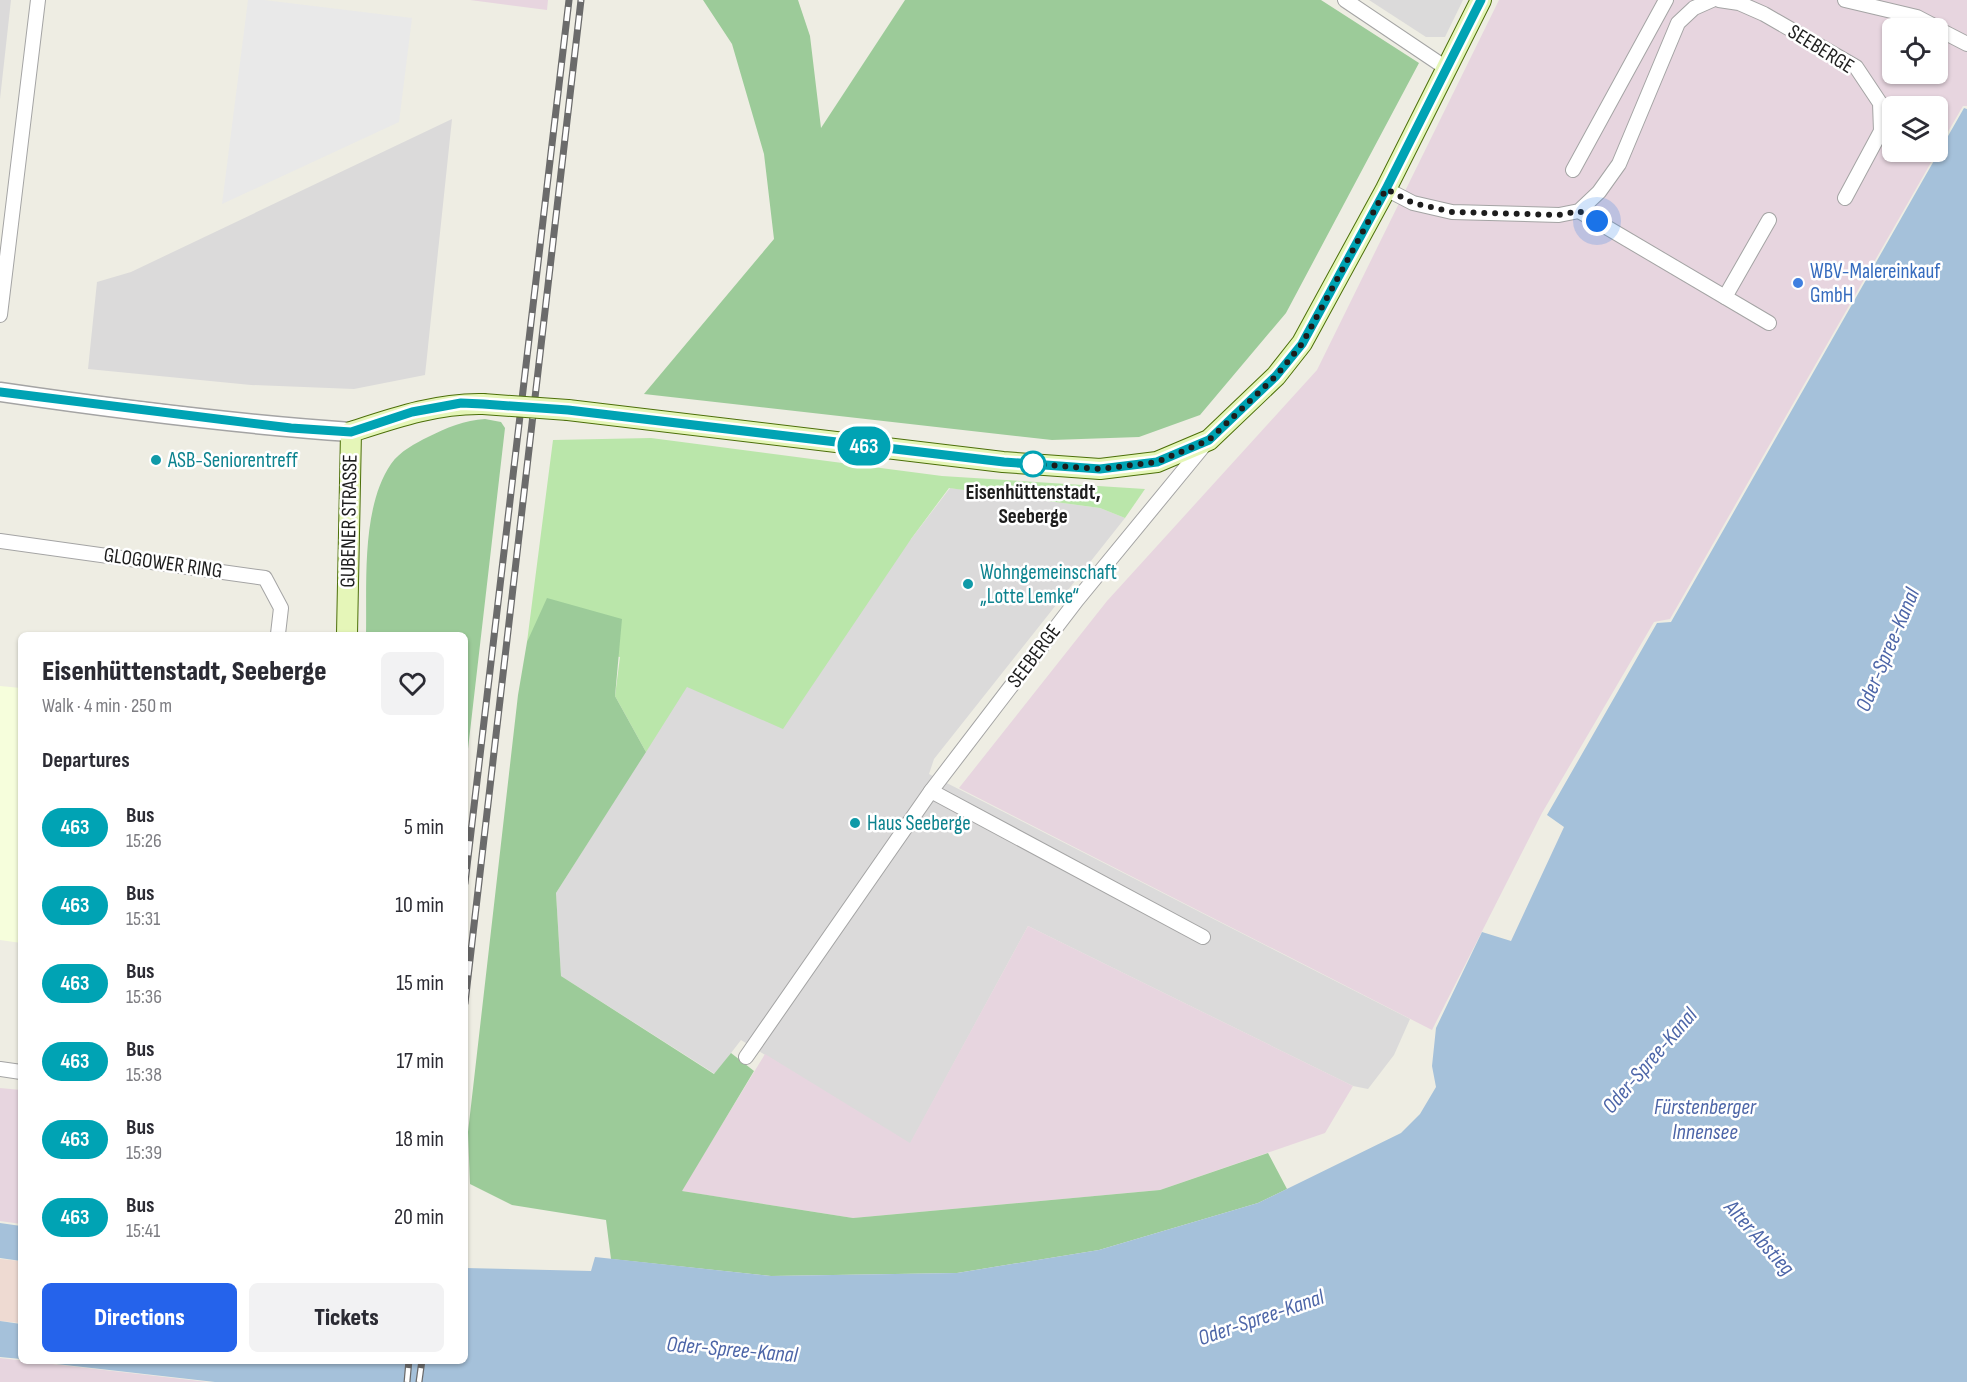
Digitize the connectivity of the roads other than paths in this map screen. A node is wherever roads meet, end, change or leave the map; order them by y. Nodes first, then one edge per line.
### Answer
1 (38, 0) edge
2 (1345, 0) edge
3 (1481, 0) edge
4 (1666, 0) edge
5 (1712, 0) edge
6 (1719, 0) edge
7 (1845, 0) edge
8 (1919, 18) edge
9 (1948, 34) edge
10 (1967, 44) edge
11 (1446, 68) junction
12 (1573, 170) dead end
13 (1386, 189) junction
14 (1845, 198) dead end
15 (1579, 211) junction
16 (1768, 220) dead end
17 (6, 224) edge
18 (1725, 297) junction
19 (0, 315) edge
20 (1769, 323) dead end
21 (0, 392) edge
22 (351, 432) junction
23 (1209, 440) junction
24 (0, 541) edge
25 (278, 632) edge
26 (346, 632) edge
27 (931, 792) junction
28 (1203, 937) dead end
29 (746, 1057) dead end
30 (0, 1069) edge
31 (18, 1072) edge

1 - 17 street
2 - 11 street
3 - 11 main road, GUBENER STRASSE
4 - 12 street
5 - 15 street
6 - 14 street, SEEBERGE
7 - 8 street
9 - 10 street
11 - 13 main road, GUBENER STRASSE
13 - 15 street
13 - 23 main road, GUBENER STRASSE
15 - 18 street
16 - 18 street
17 - 19 street
18 - 20 street
21 - 22 street
22 - 23 main road, GUBENER STRASSE, bridge
22 - 26 main road, GUBENER STRASSE
23 - 27 street, SEEBERGE
24 - 25 street, GLOGOWER RING
27 - 28 street
27 - 29 street, SEEBERGE
30 - 31 street

